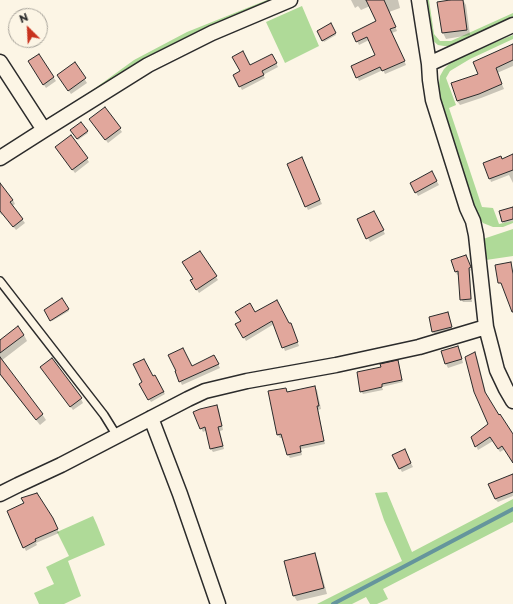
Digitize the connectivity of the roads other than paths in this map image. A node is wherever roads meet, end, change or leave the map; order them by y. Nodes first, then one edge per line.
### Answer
1 (290, 0) edge
2 (419, 0) edge
3 (513, 25) edge
4 (0, 62) edge
5 (429, 64) junction
6 (44, 130) junction
7 (0, 158) edge
8 (0, 281) edge
9 (486, 327) junction
10 (513, 401) edge
11 (151, 418) junction
12 (117, 436) junction
13 (0, 494) edge
14 (218, 604) edge

1 - 6 street
2 - 5 street
3 - 5 street
4 - 6 street
5 - 9 street
6 - 7 street
8 - 12 lane
9 - 10 street
9 - 11 street
11 - 12 street
11 - 14 street
12 - 13 street

